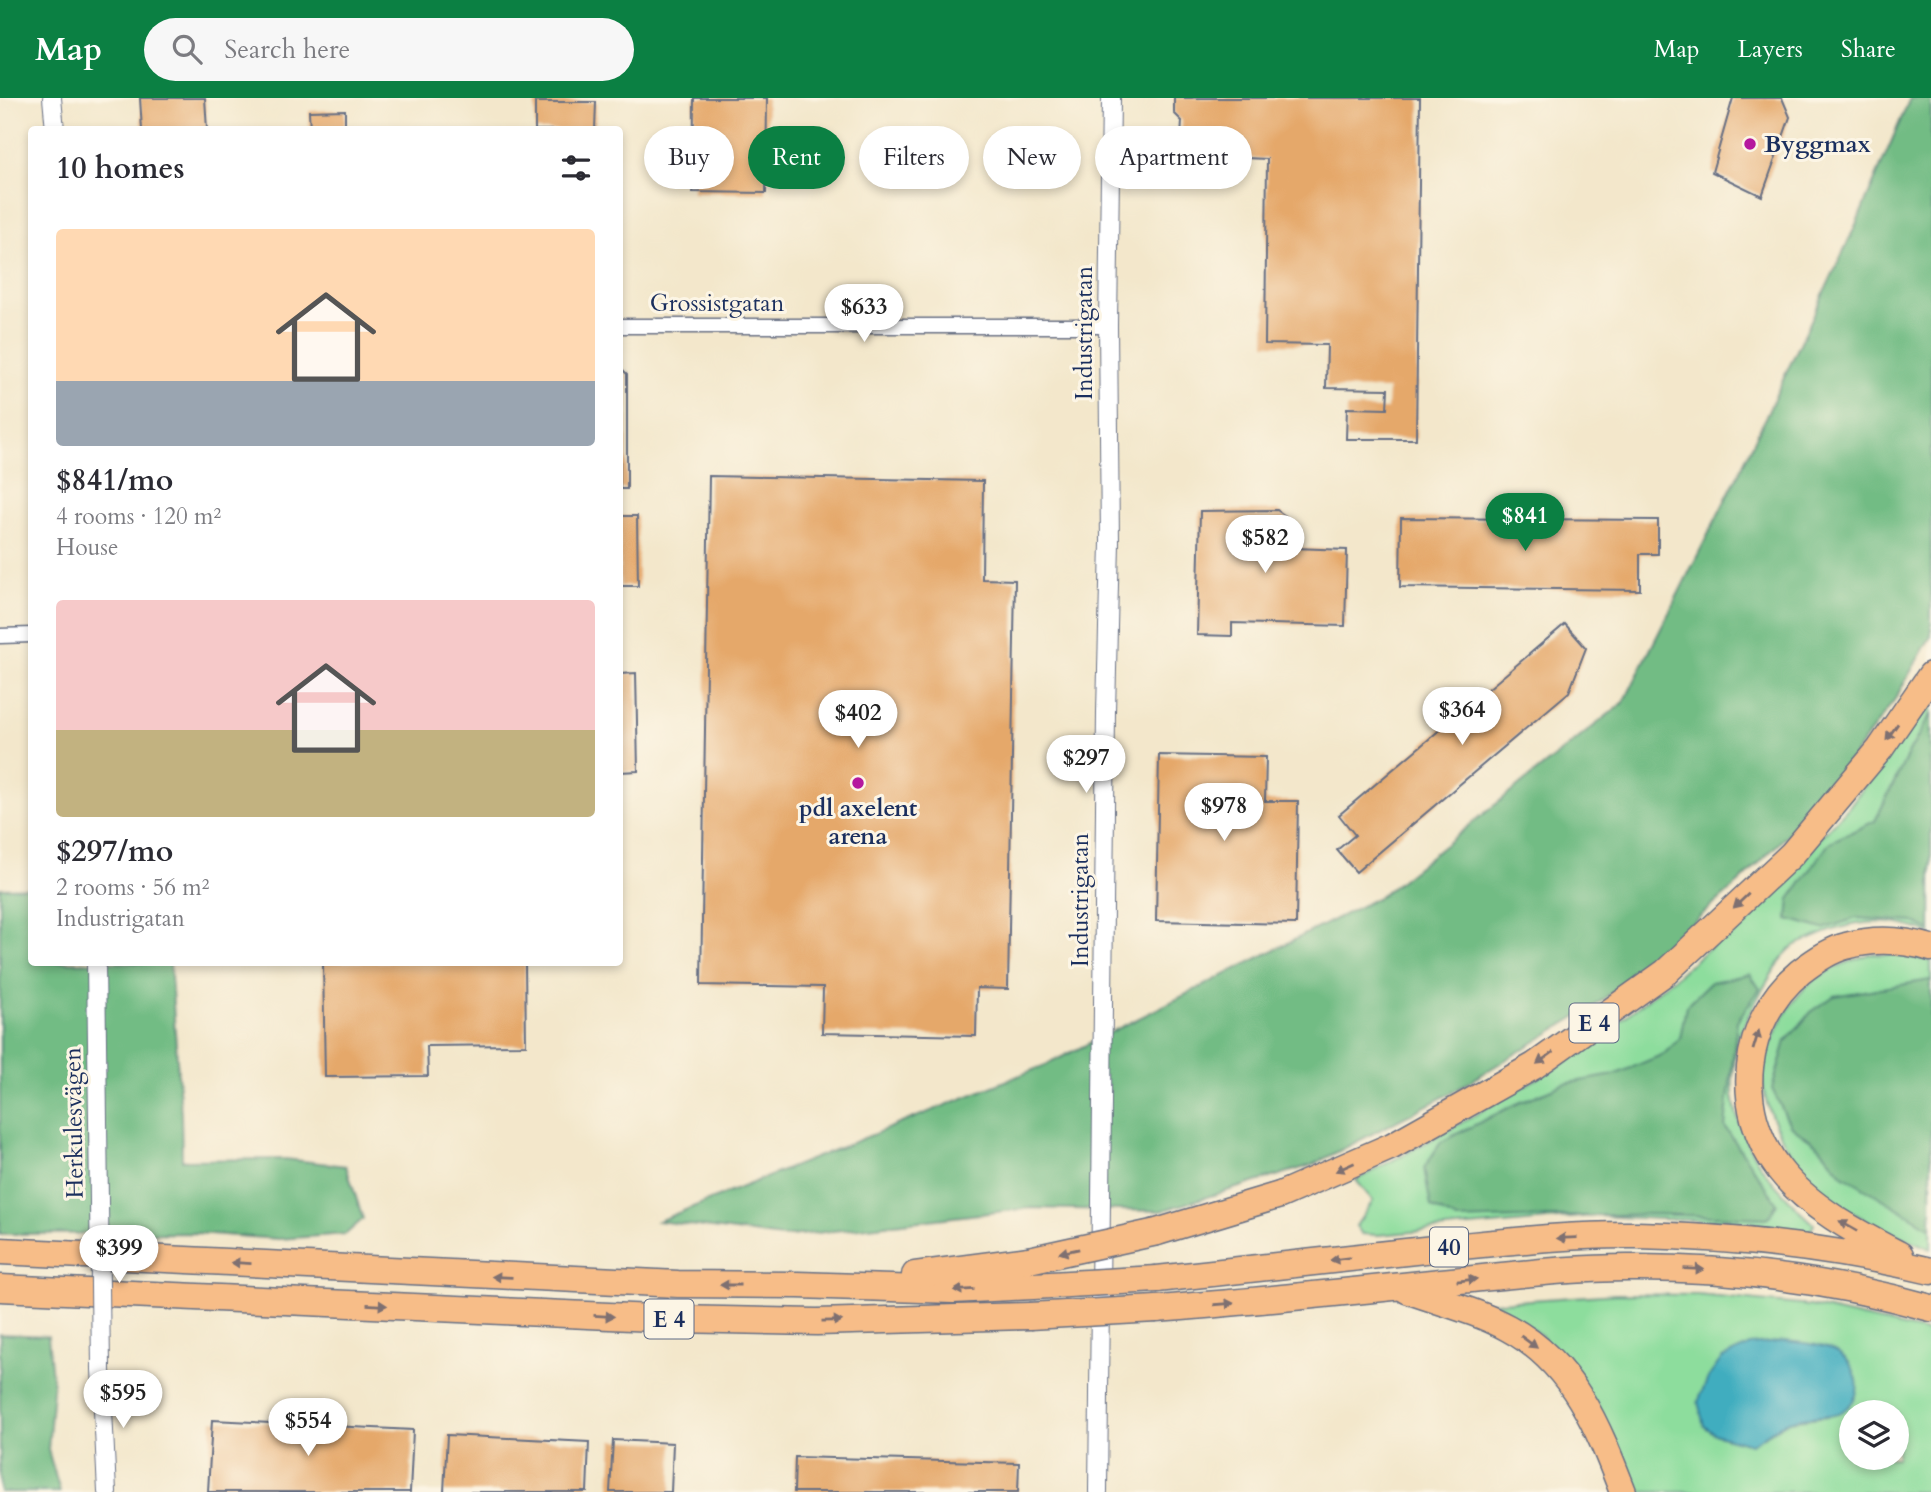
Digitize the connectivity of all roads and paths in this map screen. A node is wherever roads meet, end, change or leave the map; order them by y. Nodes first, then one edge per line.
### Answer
1 (52, 98) edge
2 (1111, 98) edge
3 (55, 126) edge
4 (623, 326) edge
5 (1108, 326) junction
6 (28, 635) edge
7 (0, 636) edge
8 (1931, 675) edge
9 (1931, 948) edge
10 (96, 966) edge
11 (0, 1251) edge
12 (1930, 1271) edge
13 (798, 1285) junction
14 (1399, 1287) junction
15 (0, 1288) edge
16 (1931, 1308) edge
17 (107, 1492) edge
18 (1098, 1492) edge
19 (1623, 1492) edge

1 - 3 street
2 - 5 street, Industrigatan
4 - 5 street, Grossistgatan
5 - 18 street, Industrigatan
6 - 7 street
8 -> 13 highway, E 4, bridge
12 -> 9 highway
10 - 17 street, Herkulesvägen, bridge
13 -> 11 highway, E 4
12 -> 13 highway, 40, bridge
15 -> 14 highway, E 4, bridge
14 -> 16 highway, E 4
14 -> 19 highway

